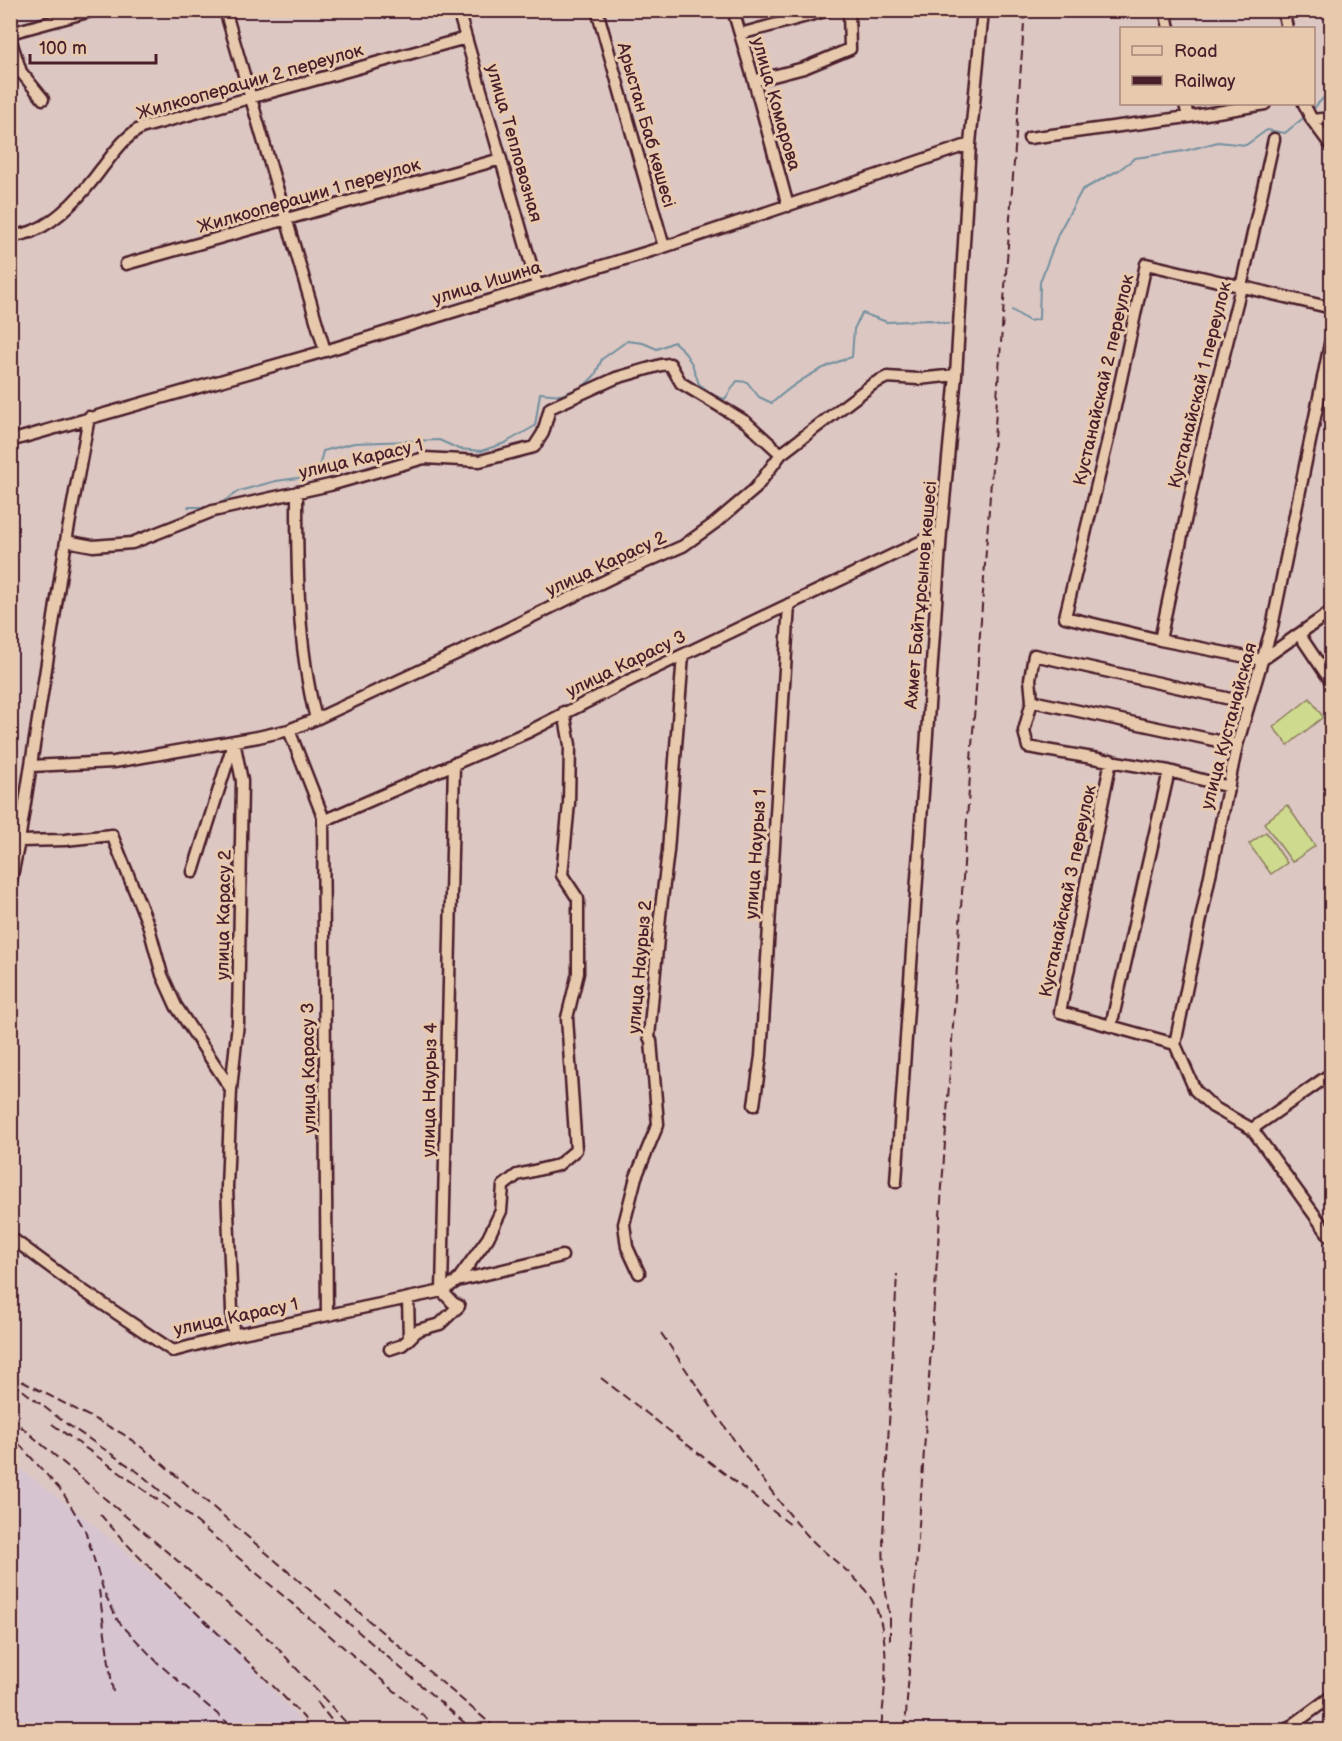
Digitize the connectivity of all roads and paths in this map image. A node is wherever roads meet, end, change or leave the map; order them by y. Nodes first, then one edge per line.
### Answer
1 (225, 10) edge
2 (458, 10) edge
3 (597, 10) edge
4 (733, 10) edge
5 (829, 10) edge
6 (849, 10) edge
7 (983, 10) edge
8 (1166, 10) edge
9 (1283, 10) edge
10 (93, 11) edge
11 (1169, 27) edge
12 (1287, 27) edge
13 (740, 34) junction
14 (10, 35) edge
15 (466, 38) junction
16 (754, 81) junction
17 (251, 98) junction
18 (43, 99) dead end
19 (1185, 105) edge
20 (1259, 105) edge
21 (1304, 105) edge
22 (1188, 117) junction
23 (1332, 118) edge
24 (1312, 120) junction
25 (1029, 138) dead end
26 (1274, 139) dead end
27 (970, 144) junction
28 (1332, 147) edge
29 (501, 159) junction
30 (788, 206) junction
31 (285, 220) junction
32 (10, 237) edge
33 (664, 248) junction
34 (126, 264) dead end
35 (537, 285) junction
36 (1241, 287) junction
37 (1332, 308) edge
38 (1332, 334) edge
39 (325, 351) junction
40 (956, 375) junction
41 (89, 417) junction
42 (10, 441) edge
43 (781, 454) junction
44 (297, 492) junction
45 (941, 532) junction
46 (66, 541) junction
47 (789, 604) junction
48 (1332, 612) edge
49 (1299, 634) junction
50 (1160, 640) junction
51 (683, 655) junction
52 (1262, 660) junction
53 (1332, 683) edge
54 (1032, 701) junction
55 (1248, 703) junction
56 (564, 712) junction
57 (316, 719) junction
58 (290, 730) junction
59 (234, 741) junction
60 (1237, 745) junction
61 (1111, 760) junction
62 (454, 763) junction
63 (31, 766) junction
64 (1169, 771) junction
65 (1228, 787) junction
66 (323, 820) junction
67 (19, 842) junction
68 (194, 872) dead end
69 (10, 886) edge
70 (1111, 1026) junction
71 (1174, 1044) junction
72 (1328, 1076) edge
73 (1332, 1088) edge
74 (231, 1089) junction
75 (754, 1105) dead end
76 (1252, 1129) junction
77 (896, 1182) dead end
78 (10, 1237) edge
79 (1332, 1239) edge
80 (562, 1256) dead end
81 (639, 1273) dead end
82 (458, 1281) junction
83 (442, 1291) junction
84 (408, 1298) junction
85 (327, 1315) junction
86 (233, 1335) junction
87 (408, 1339) junction
88 (390, 1349) dead end
89 (1332, 1696) edge
90 (1286, 1731) edge

1 - 17 street
2 - 15 street, улица Тепловозная
3 - 33 street, Арыстан Баб көшесі
4 - 13 street, улица Комарова
5 - 13 street
6 - 16 street
7 - 27 street, Ахмет Байтұрсынов көшесі
8 - 11 street
9 - 12 street
10 - 14 street
13 - 16 street, улица Комарова
14 - 18 street
15 - 17 street, Жилкооперации 2 переулок
15 - 29 street, улица Тепловозная
16 - 30 street, улица Комарова
17 - 31 street
17 - 32 street, Жилкооперации 2 переулок
19 - 22 street
20 - 22 street
21 - 24 street
22 - 25 street
23 - 24 street
24 - 28 street
26 - 36 street, Кустанайскай 1 переулок
27 - 30 street, улица Ишина
27 - 40 street, Ахмет Байтұрсынов көшесі
29 - 31 street, Жилкооперации 1 переулок
29 - 35 street, улица Тепловозная
30 - 33 street, улица Ишина
31 - 34 street, Жилкооперации 1 переулок
31 - 39 street
33 - 35 street, улица Ишина
35 - 39 street, улица Ишина
36 - 37 street, Кустанайскай 2 переулок
36 - 50 street, Кустанайскай 1 переулок
36 - 50 street, Кустанайскай 2 переулок
38 - 52 street, улица Кустанайская
39 - 41 street, улица Ишина
40 - 43 street, улица Карасу 2
40 - 45 street, Ахмет Байтұрсынов көшесі
41 - 42 street, улица Ишина
41 - 46 street
43 - 44 street, улица Карасу 1
43 - 57 street, улица Карасу 2
44 - 46 street, улица Карасу 1
44 - 57 street
45 - 47 street, улица Карасу 3
45 - 77 street, Ахмет Байтұрсынов көшесі
46 - 63 street
47 - 51 street, улица Карасу 3
47 - 75 street, улица Наурыз 1
48 - 49 street
49 - 52 street
49 - 53 street
50 - 52 street
51 - 56 street, улица Карасу 3
51 - 81 street, улица Наурыз 2
52 - 55 street, улица Кустанайская
54 - 55 street
54 - 60 street
54 - 61 street
55 - 60 street, улица Кустанайская
56 - 62 street, улица Карасу 3
56 - 82 street
57 - 58 street, улица Карасу 2
58 - 59 street, улица Карасу 2
58 - 66 street, улица Карасу 3
59 - 63 street, улица Карасу 2
59 - 68 street, улица Карасу 2
59 - 74 street, улица Карасу 2
60 - 65 street, улица Кустанайская
61 - 64 street
61 - 70 street, Кустанайскай 3 переулок
62 - 66 street, улица Карасу 3
62 - 83 street, улица Наурыз 4
63 - 67 street
64 - 65 street
64 - 70 street
65 - 71 street, улица Кустанайская
66 - 85 street, улица Карасу 3
67 - 69 street
67 - 74 street
70 - 71 street, Кустанайскай 3 переулок
71 - 76 street
72 - 73 street
72 - 76 street
74 - 86 street, улица Карасу 2
76 - 79 street
78 - 86 street, улица Карасу 1
80 - 82 street
82 - 83 street
83 - 84 street, улица Карасу 1
83 - 87 street
84 - 85 street, улица Карасу 1
84 - 87 street
85 - 86 street, улица Карасу 1
87 - 88 street
89 - 90 street

